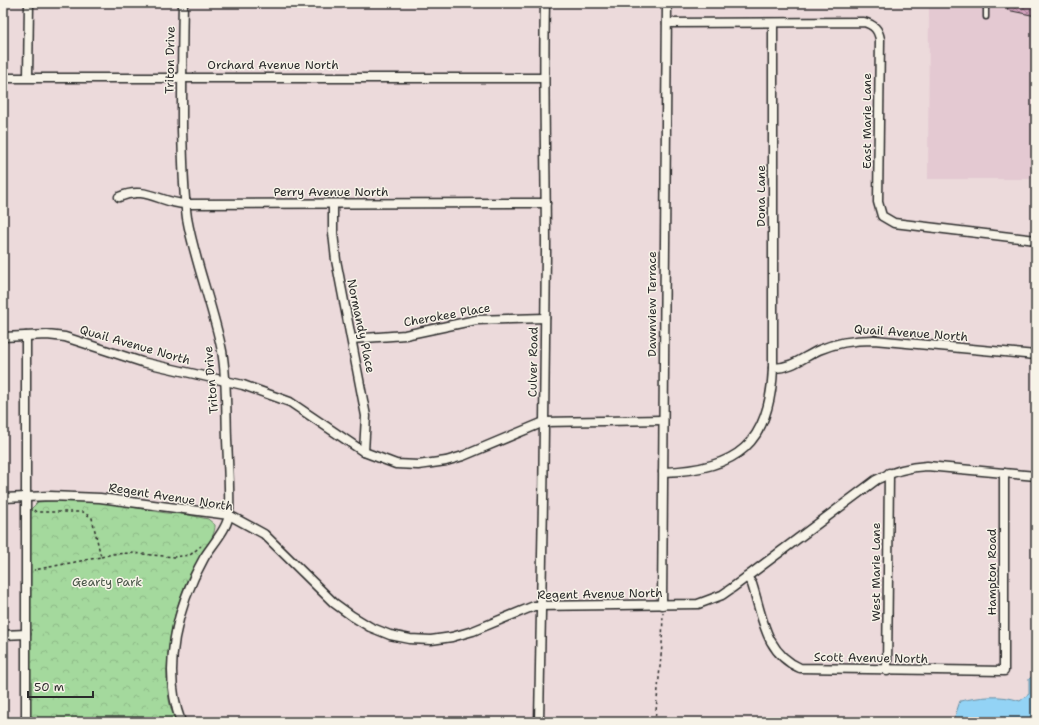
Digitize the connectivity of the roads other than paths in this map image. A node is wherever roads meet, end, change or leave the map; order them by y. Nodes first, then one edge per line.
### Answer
1 (29, 3) edge
2 (183, 3) edge
3 (545, 3) edge
4 (667, 3) edge
5 (986, 3) edge
6 (986, 17) dead end
7 (666, 23) junction
8 (773, 23) junction
9 (28, 77) junction
10 (182, 77) junction
11 (3, 78) edge
12 (543, 78) junction
13 (119, 197) dead end
14 (546, 203) junction
15 (185, 204) junction
16 (333, 204) junction
17 (1036, 240) edge
18 (545, 318) junction
19 (26, 336) junction
20 (3, 337) edge
21 (352, 339) junction
22 (1036, 355) edge
23 (773, 368) junction
24 (225, 380) junction
25 (663, 420) junction
26 (544, 422) junction
27 (364, 452) junction
28 (663, 472) junction
29 (888, 473) junction
30 (1004, 473) junction
31 (1036, 476) edge
32 (3, 498) edge
33 (27, 498) junction
34 (229, 515) junction
35 (747, 577) junction
36 (541, 606) junction
37 (662, 609) junction
38 (26, 634) junction
39 (3, 635) edge
40 (887, 671) junction
41 (1004, 671) joint
42 (26, 722) edge
43 (181, 722) edge
44 (539, 722) edge

1 - 9 street
2 - 10 street, Triton Drive
3 - 12 street, Culver Road
4 - 7 street, Dawnview Terrace
5 - 6 lane
7 - 8 street
7 - 25 street, Dawnview Terrace
8 - 17 street, East Marie Lane
8 - 23 street, Dona Lane
9 - 10 street, Orchard Avenue North
9 - 11 street, Orchard Avenue North
10 - 12 street, Orchard Avenue North
10 - 15 street, Triton Drive
12 - 14 street, Culver Road
13 - 15 street, Perry Avenue North
14 - 16 street, Perry Avenue North
14 - 18 street, Culver Road
15 - 16 street, Perry Avenue North
15 - 24 street, Triton Drive
16 - 21 street, Normandy Place
18 - 21 street, Cherokee Place
18 - 26 street, Culver Road
19 - 20 street, Quail Avenue North
19 - 24 street, Quail Avenue North
19 - 33 street
21 - 27 street, Normandy Place
22 - 23 street, Quail Avenue North
23 - 28 street
24 - 27 street, Quail Avenue North
24 - 34 street, Triton Drive
25 - 26 street, Quail Avenue North
25 - 28 street, Dawnview Terrace
26 - 27 street, Quail Avenue North
26 - 36 street, Culver Road
28 - 37 street, Dawnview Terrace
29 - 30 street, Regent Avenue North
29 - 35 street, Regent Avenue North
29 - 40 street, West Marie Lane
30 - 31 street, Regent Avenue North
30 - 41 street, Hampton Road
32 - 33 street, Regent Avenue North
33 - 34 street, Regent Avenue North
33 - 38 street
34 - 36 street, Regent Avenue North
34 - 43 street, Triton Drive
35 - 37 street, Regent Avenue North
35 - 40 street, Scott Avenue North
36 - 37 street, Regent Avenue North
36 - 44 street, Culver Road
38 - 39 street
38 - 42 street
40 - 41 street, Scott Avenue North

